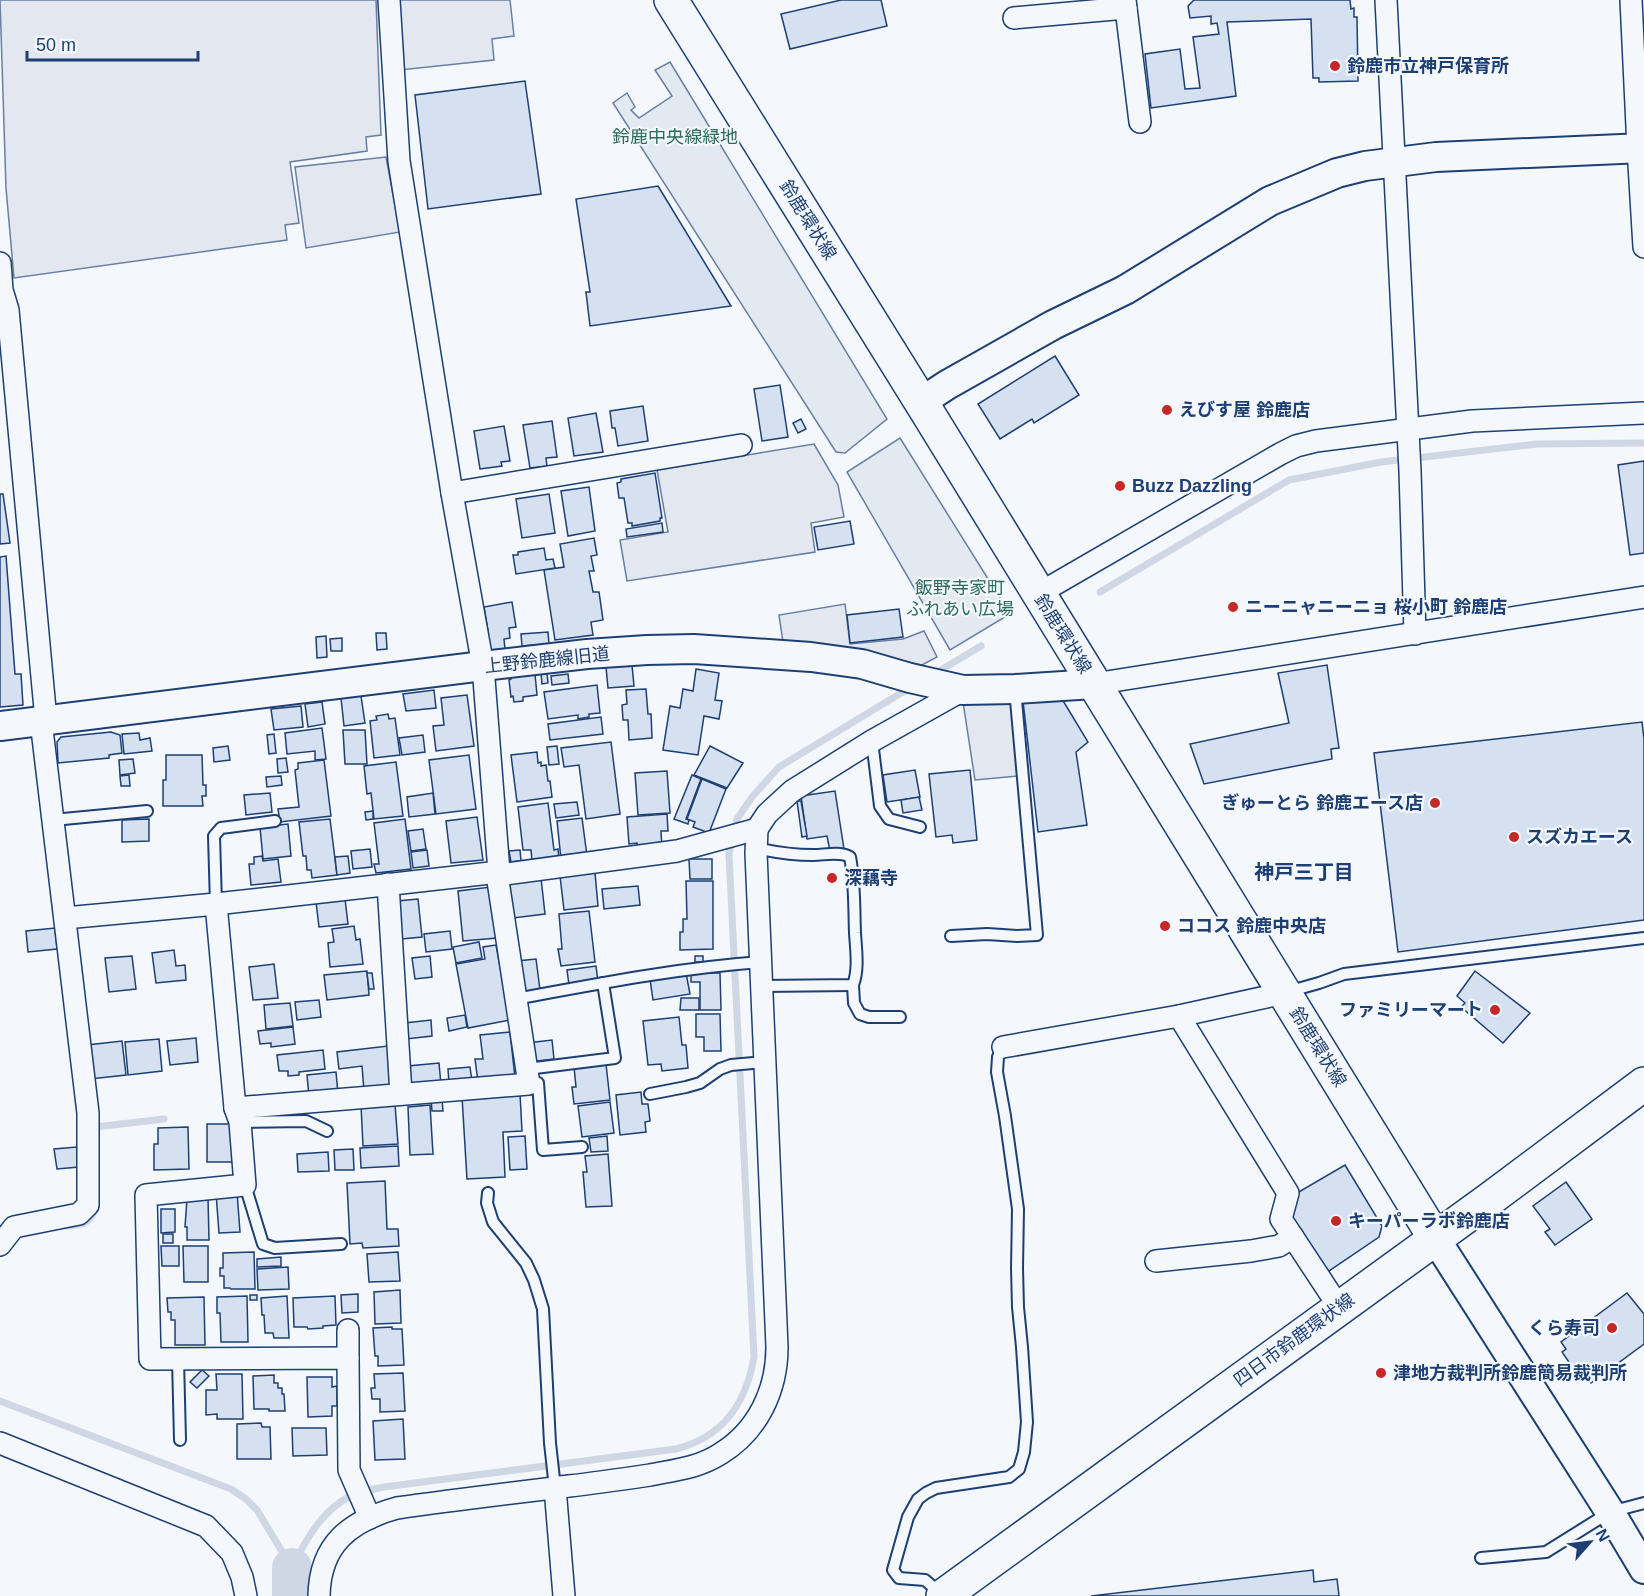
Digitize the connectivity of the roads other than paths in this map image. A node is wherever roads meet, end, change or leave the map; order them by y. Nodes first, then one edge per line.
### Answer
1 (389, 0) edge
2 (670, 0) edge
3 (1386, 0) edge
4 (1125, 4) edge
5 (1636, 7) edge
6 (1014, 18) dead end
7 (1140, 122) dead end
8 (1641, 148) edge
9 (1394, 162) junction
10 (1644, 247) edge
11 (0, 263) edge
12 (921, 402) junction
13 (1644, 413) edge
14 (9, 422) edge
15 (1408, 435) junction
16 (741, 446) dead end
17 (452, 493) junction
18 (1038, 594) junction
19 (1644, 597) edge
20 (1415, 634) junction
21 (483, 666) junction
22 (1094, 684) junction
23 (954, 688) junction
24 (1015, 689) junction
25 (44, 721) junction
26 (0, 726) edge
27 (872, 741) junction
28 (147, 811) dead end
29 (53, 820) junction
30 (275, 821) dead end
31 (920, 827) dead end
32 (753, 836) junction
33 (499, 872) junction
34 (388, 884) junction
35 (216, 904) junction
36 (65, 918) junction
37 (951, 936) dead end
38 (1644, 938) edge
39 (755, 962) junction
40 (603, 983) junction
41 (853, 985) junction
42 (762, 986) junction
43 (1284, 993) junction
44 (516, 999) junction
45 (1179, 1016) junction
46 (900, 1017) dead end
47 (1003, 1047) joint
48 (762, 1062) junction
49 (528, 1077) junction
50 (1644, 1084) edge
51 (401, 1094) junction
52 (650, 1094) dead end
53 (238, 1115) junction
54 (327, 1131) dead end
55 (582, 1147) dead end
56 (245, 1185) junction
57 (488, 1193) dead end
58 (1293, 1237) junction
59 (1435, 1238) junction
60 (341, 1244) dead end
61 (0, 1245) edge
62 (1156, 1261) dead end
63 (1339, 1307) junction
64 (348, 1330) dead end
65 (348, 1358) junction
66 (178, 1359) junction
67 (180, 1440) dead end
68 (0, 1443) edge
69 (554, 1483) junction
70 (1644, 1503) edge
71 (1610, 1512) junction
72 (368, 1513) junction
73 (1481, 1558) dead end
74 (1644, 1569) edge
75 (246, 1596) edge
76 (319, 1596) edge
77 (564, 1596) edge
78 (943, 1596) edge

1 - 17 street
2 - 12 main road, 鈴鹿環状線
3 - 9 street
4 - 6 street
4 - 7 street
5 - 8 street
8 - 9 street
8 - 10 street
9 - 12 street
9 - 15 street
11 - 14 street
12 - 18 main road, 鈴鹿環状線
13 - 15 street
14 - 25 street
15 - 18 street
15 - 20 street
16 - 17 street
17 - 21 street
18 - 22 main road, 鈴鹿環状線
19 - 20 street
20 - 22 street
21 - 23 street, 上野鈴鹿線旧道
21 - 25 street, 上野鈴鹿線旧道
21 - 33 street
22 - 24 street, 上野鈴鹿線旧道
22 - 43 main road, 鈴鹿環状線
23 - 24 street, 上野鈴鹿線旧道
23 - 27 street
24 - 37 lane
25 - 26 street, 上野鈴鹿線旧道
25 - 29 street
27 - 31 lane
27 - 32 street
28 - 29 lane
29 - 36 street
30 - 35 lane
32 - 33 street
32 - 39 street
32 - 41 lane
33 - 34 street
33 - 44 street
34 - 35 street
34 - 51 street
35 - 36 street
35 - 53 street
36 - 61 street
38 - 43 lane
39 - 40 lane
39 - 42 street
40 - 44 lane
40 - 49 lane
41 - 42 lane
41 - 46 lane
42 - 48 street
43 - 45 street
43 - 59 main road, 鈴鹿環状線
44 - 49 street
45 - 47 street
45 - 58 street
47 - 78 lane
48 - 52 lane
48 - 69 street
49 - 51 street
49 - 55 lane
50 - 59 main road, 四日市鈴鹿環状線
51 - 53 street
53 - 54 lane
53 - 56 street
56 - 60 lane
56 - 66 street
57 - 69 lane
58 - 62 street
58 - 63 street
59 - 63 main road, 四日市鈴鹿環状線
59 - 71 street
63 - 78 main road, 四日市鈴鹿環状線
64 - 65 street
65 - 66 street
65 - 72 street
66 - 67 lane
68 - 75 street
69 - 72 street
69 - 77 street
70 - 71 lane
71 - 73 lane
71 - 74 street
72 - 76 street

